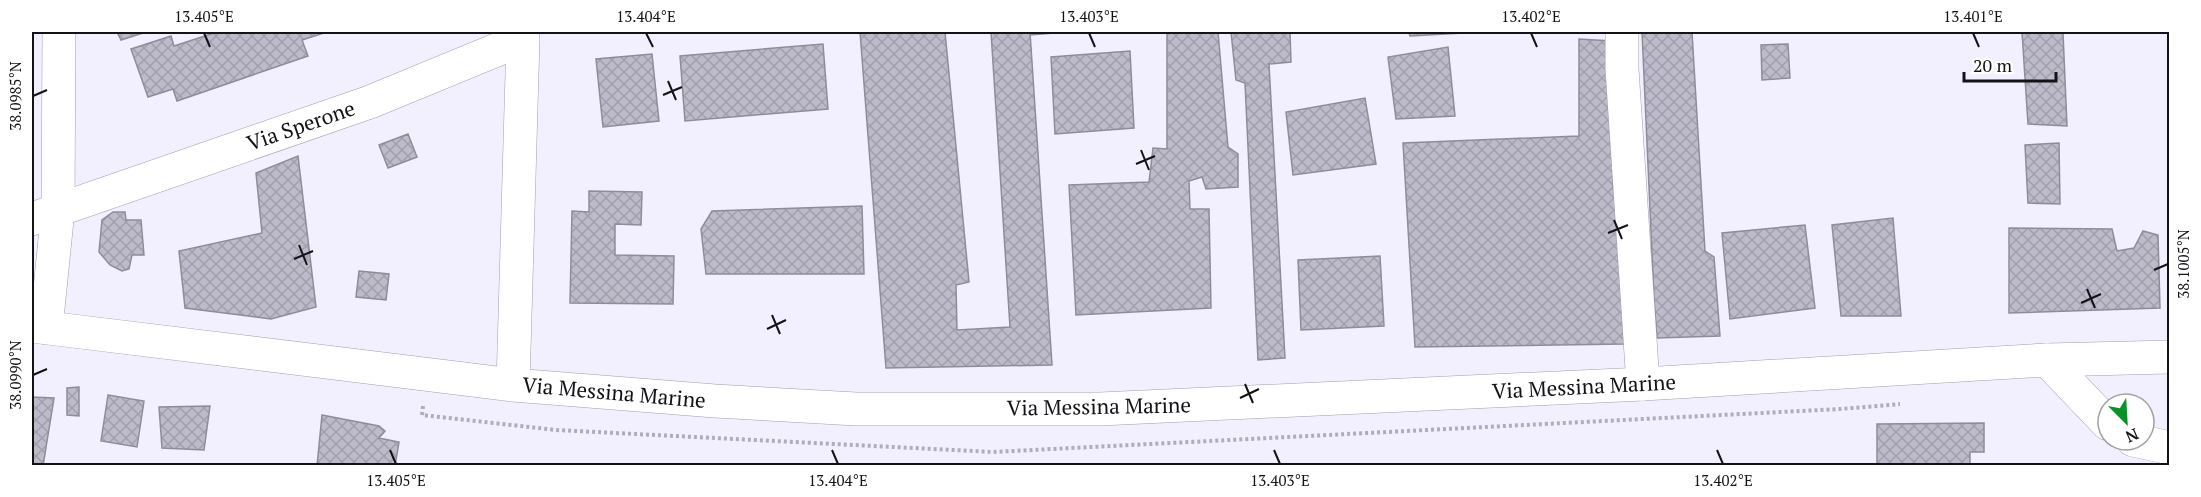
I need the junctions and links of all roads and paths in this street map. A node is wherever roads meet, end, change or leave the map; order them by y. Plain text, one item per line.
1 (59, 32) edge
2 (1623, 32) edge
3 (531, 35) edge
4 (45, 215) edge
5 (39, 327) edge
6 (2169, 357) edge
7 (2047, 360) junction
8 (1643, 384) junction
9 (513, 385) junction
10 (2096, 411) edge

1 - 4 main road
2 - 8 main road
3 - 4 main road, Via Sperone
3 - 9 main road
4 - 5 main road
5 - 9 main road, Via Messina Marine
6 - 7 main road, Via Messina Marine
7 - 8 main road, Via Messina Marine
7 - 10 main road
8 - 9 main road, Via Messina Marine

